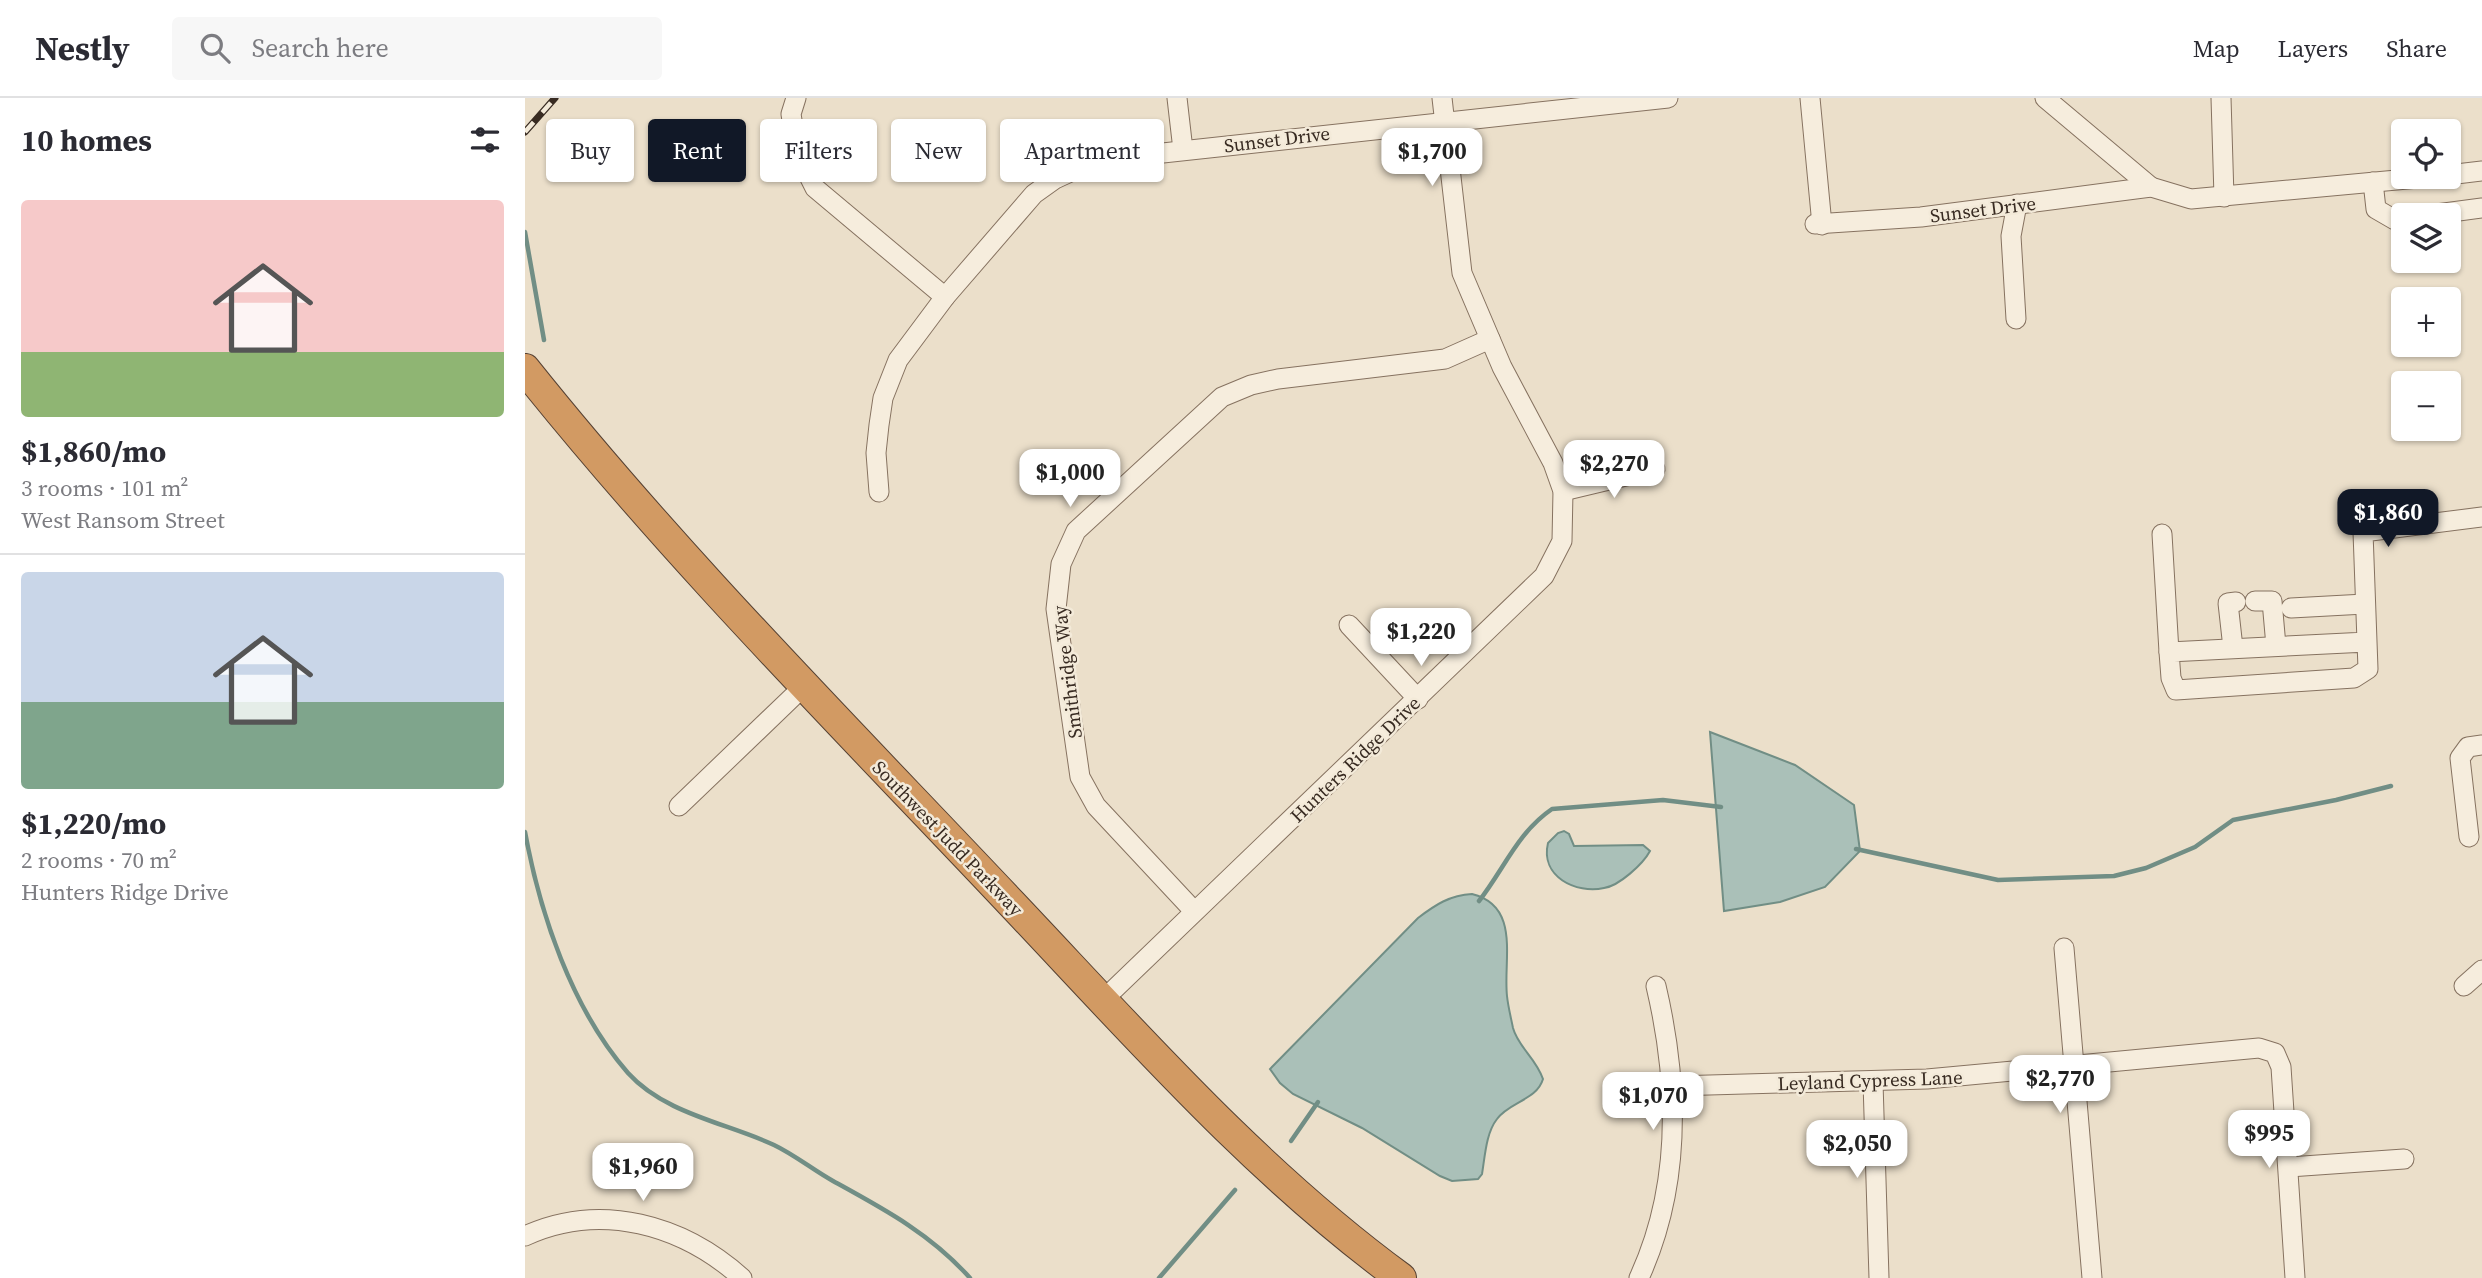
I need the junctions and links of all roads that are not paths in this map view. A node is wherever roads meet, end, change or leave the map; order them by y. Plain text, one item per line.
1 (796, 98) edge
2 (1177, 98) edge
3 (1443, 98) edge
4 (1668, 98) edge
5 (1810, 98) edge
6 (2045, 98) edge
7 (2221, 98) edge
8 (1445, 120) junction
9 (1184, 150) junction
10 (2482, 171) edge
11 (2461, 173) edge
12 (2391, 180) edge
13 (2373, 182) junction
14 (2151, 187) junction
15 (2224, 197) junction
16 (2017, 204) junction
17 (2482, 208) edge
18 (2461, 211) edge
19 (2391, 217) edge
20 (945, 297) junction
21 (2015, 319) dead end
22 (1490, 339) junction
23 (525, 369) edge
24 (1655, 470) dead end
25 (1563, 491) junction
26 (879, 492) dead end
27 (2482, 517) edge
28 (2162, 534) dead end
29 (2365, 604) junction
30 (2291, 608) dead end
31 (1349, 625) dead end
32 (2367, 642) junction
33 (2276, 646) junction
34 (2233, 648) junction
35 (2169, 652) junction
36 (804, 686) junction
37 (1418, 699) junction
38 (2482, 745) edge
39 (679, 806) dead end
40 (2469, 837) dead end
41 (1194, 911) junction
42 (2064, 948) dead end
43 (2482, 970) edge
44 (1656, 986) dead end
45 (2464, 986) dead end
46 (1103, 1000) junction
47 (2076, 1065) junction
48 (1873, 1082) junction
49 (1674, 1086) junction
50 (2404, 1159) dead end
51 (2289, 1167) junction
52 (525, 1236) edge
53 (742, 1278) edge
54 (1401, 1278) edge
55 (1639, 1278) edge
56 (1879, 1278) edge
57 (2092, 1278) edge
58 (2295, 1278) edge

1 - 20 street
2 - 9 street
3 - 8 street, Hunters Ridge Drive
4 - 8 street, Sunset Drive
5 - 16 street, Sunset Drive
6 - 14 street, Sunset Drive
7 - 15 street
8 - 9 street, Sunset Drive
8 - 22 street, Hunters Ridge Drive
9 - 20 street, Sunset Drive
10 - 11 street
12 - 13 street, Sunset Drive
13 - 15 street, Sunset Drive
13 - 19 street
14 - 15 street, Sunset Drive
14 - 16 street, Sunset Drive
16 - 21 street
17 - 18 street
20 - 26 street, Sunset Drive
22 - 25 street, Hunters Ridge Drive
22 - 41 street, Smithridge Way
23 - 36 highway, Southwest Judd Parkway
24 - 25 street
25 - 37 street, Hunters Ridge Drive
27 - 29 street
28 - 35 street
29 - 30 street
29 - 32 street
31 - 37 street
32 - 33 street
32 - 35 street
33 - 34 street
33 - 34 street
34 - 35 street
36 - 39 street
36 - 46 highway, Southwest Judd Parkway
37 - 41 street, Hunters Ridge Drive
38 - 40 street
41 - 46 street, Hunters Ridge Drive
42 - 47 street
43 - 45 street
44 - 49 street
46 - 54 highway, Southwest Judd Parkway
47 - 48 street, Leyland Cypress Lane
47 - 51 street, Leyland Cypress Lane
47 - 57 street
48 - 49 street, Leyland Cypress Lane
48 - 56 street
49 - 55 street
50 - 51 street
51 - 58 street
52 - 53 street

